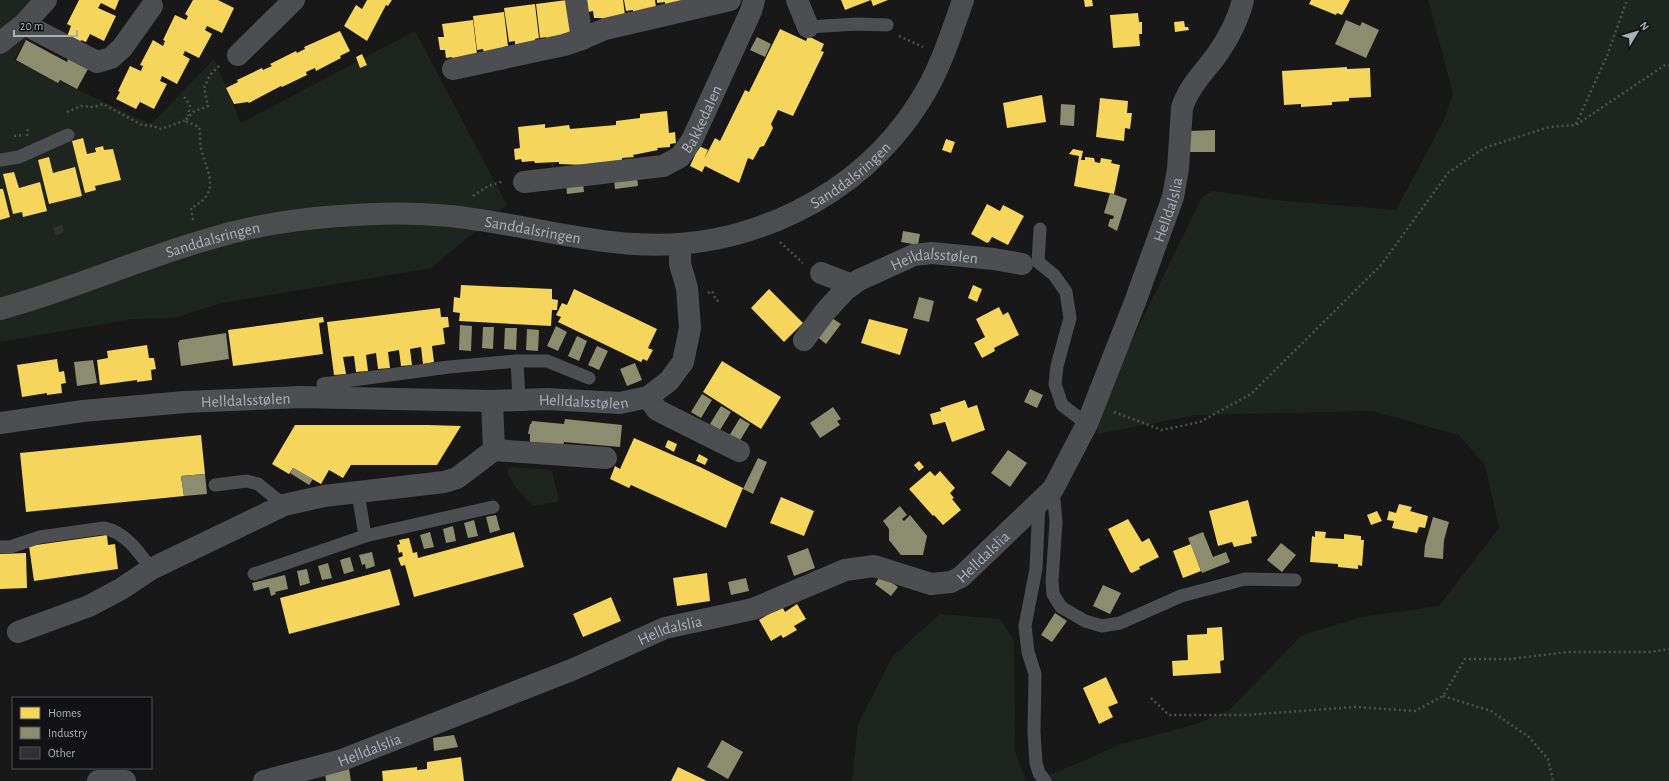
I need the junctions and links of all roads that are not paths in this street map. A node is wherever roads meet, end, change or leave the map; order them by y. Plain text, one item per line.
1 (46, 0) edge
2 (294, 0) edge
3 (576, 0) edge
4 (730, 0) edge
5 (754, 0) edge
6 (797, 0) edge
7 (963, 0) edge
8 (1243, 0) edge
9 (152, 6) dead end
10 (24, 24) junction
11 (885, 25) road end
12 (808, 27) joint
13 (582, 39) junction
14 (0, 43) edge
15 (238, 55) road end
16 (453, 69) dead end
17 (68, 135) dead end
18 (0, 160) edge
19 (524, 182) road end
20 (1040, 229) dead end
21 (680, 245) junction
22 (1022, 264) dead end
23 (821, 273) road end
24 (852, 285) junction
25 (0, 309) edge
26 (804, 340) dead end
27 (517, 361) junction
28 (589, 378) dead end
29 (323, 384) dead end
30 (648, 396) junction
31 (519, 400) junction
32 (492, 401) junction
33 (1091, 415) junction
34 (0, 423) edge
35 (494, 450) junction
36 (739, 451) dead end
37 (606, 458) dead end
38 (215, 485) dead end
39 (358, 494) junction
40 (1046, 496) junction
41 (284, 504) junction
42 (493, 507) dead end
43 (366, 536) junction
44 (0, 547) edge
45 (151, 568) junction
46 (254, 574) dead end
47 (1295, 580) dead end
48 (18, 632) dead end
49 (98, 781) edge
50 (125, 781) edge
51 (264, 781) edge
52 (1045, 781) edge

1 - 10 street
2 - 15 street
3 - 13 street
4 - 13 street
5 - 19 street, Bakkedalen
6 - 12 street
7 - 21 main road, Sanddalsringen
8 - 33 street, Helldalslia
9 - 10 street
10 - 14 street
11 - 12 lane
13 - 16 street
17 - 18 lane
20 - 33 lane
21 - 25 main road, Sanddalsringen
21 - 30 street, Helldalsstølen
22 - 24 street, Heildalsstølen
23 - 24 street
24 - 26 street, Heildalsstølen
27 - 28 lane, Helldalsstølen
27 - 29 lane, Helldalsstølen
27 - 31 lane, Helldalsstølen
30 - 31 street, Helldalsstølen
30 - 36 street, Helldalsstølen
31 - 32 street, Helldalsstølen
32 - 34 street, Helldalsstølen
32 - 35 street
33 - 40 street, Helldalslia
35 - 37 street
35 - 39 street
38 - 41 lane
39 - 41 street
39 - 43 lane
40 - 47 lane
40 - 51 street, Helldalslia
40 - 52 lane
41 - 45 street
42 - 43 lane
43 - 46 lane
44 - 45 lane
45 - 48 street
49 - 50 street

